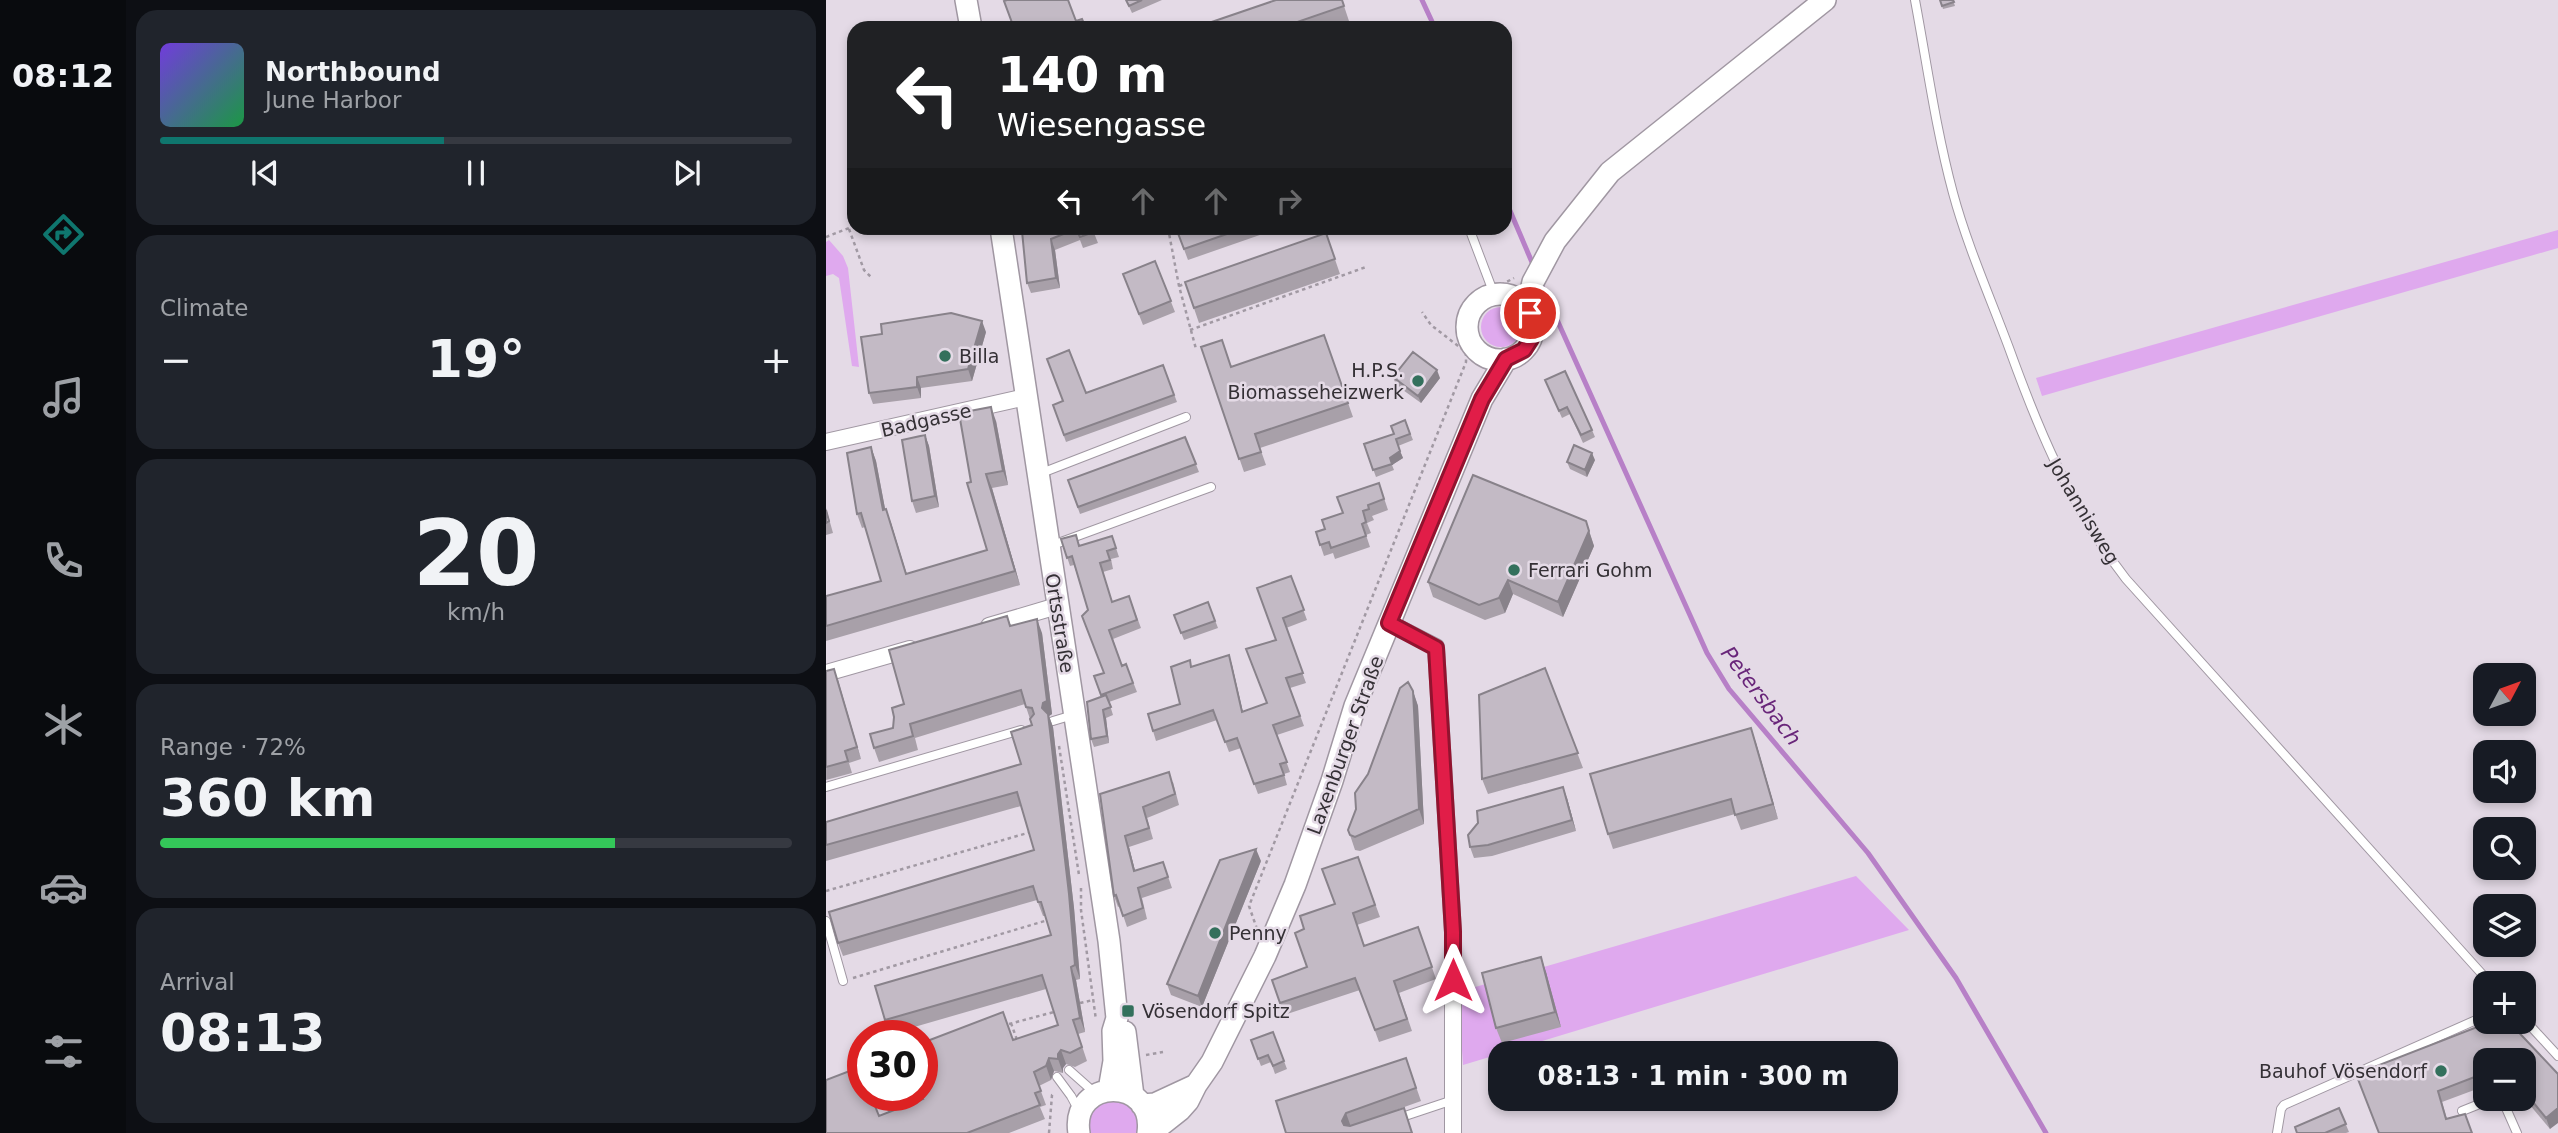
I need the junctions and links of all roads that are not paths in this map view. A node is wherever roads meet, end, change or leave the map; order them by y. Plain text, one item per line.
1 (967, 0) edge
2 (1825, 0) edge
3 (1915, 0) edge
4 (970, 21) edge
5 (1002, 235) edge
6 (1473, 235) edge
7 (1506, 296) junction
8 (1484, 355) junction
9 (1506, 359) junction
10 (1027, 397) junction
11 (1482, 399) junction
12 (1186, 417) dead end
13 (826, 442) edge
14 (1038, 475) junction
15 (1211, 487) dead end
16 (1048, 546) junction
17 (1057, 606) junction
18 (1389, 623) junction
19 (967, 632) edge
20 (929, 643) edge
21 (826, 673) edge
22 (1033, 727) edge
23 (826, 787) edge
24 (826, 921) edge
25 (2479, 971) edge
26 (843, 981) road end
27 (1117, 1018) junction
28 (2473, 1021) edge
29 (2536, 1032) edge
30 (2558, 1056) edge
31 (1069, 1070) edge
32 (1057, 1077) dead end
33 (1196, 1085) junction
34 (1102, 1092) junction
35 (1138, 1100) junction
36 (1453, 1100) junction
37 (2473, 1107) edge
38 (2462, 1111) dead end
39 (2507, 1111) edge
40 (1390, 1121) edge
41 (1079, 1128) edge
42 (1149, 1133) edge
43 (1453, 1133) edge
44 (2277, 1133) edge
45 (2517, 1133) edge

1 - 4 main road
2 - 7 main road, Laxenburger Straße
3 - 25 lane, Johannisweg
5 - 10 main road, Ortsstraße
6 - 7 lane
7 - 8 main road
7 - 9 main road, Laxenburger Straße
8 - 9 main road
8 - 11 main road, Laxenburger Straße
9 - 11 main road, Laxenburger Straße
10 - 13 street, Badgasse
10 - 14 main road, Ortsstraße
11 - 18 main road, Laxenburger Straße
12 - 14 lane
14 - 16 main road, Ortsstraße
15 - 16 lane
16 - 17 main road, Ortsstraße
17 - 19 street
17 - 27 main road, Ortsstraße
18 - 33 main road, Laxenburger Straße
18 - 36 street
20 - 21 street
22 - 23 lane
24 - 26 lane
27 - 34 main road, Ortsstraße
27 - 35 main road, Ortsstraße
28 - 44 lane
29 - 30 lane
31 - 34 lane
32 - 41 lane
33 - 35 main road
33 - 42 main road, Laxenburger Straße
34 - 35 main road
34 - 41 main road
35 - 42 main road, Ortsstraße
36 - 40 lane
36 - 43 street
37 - 38 lane
39 - 45 lane

